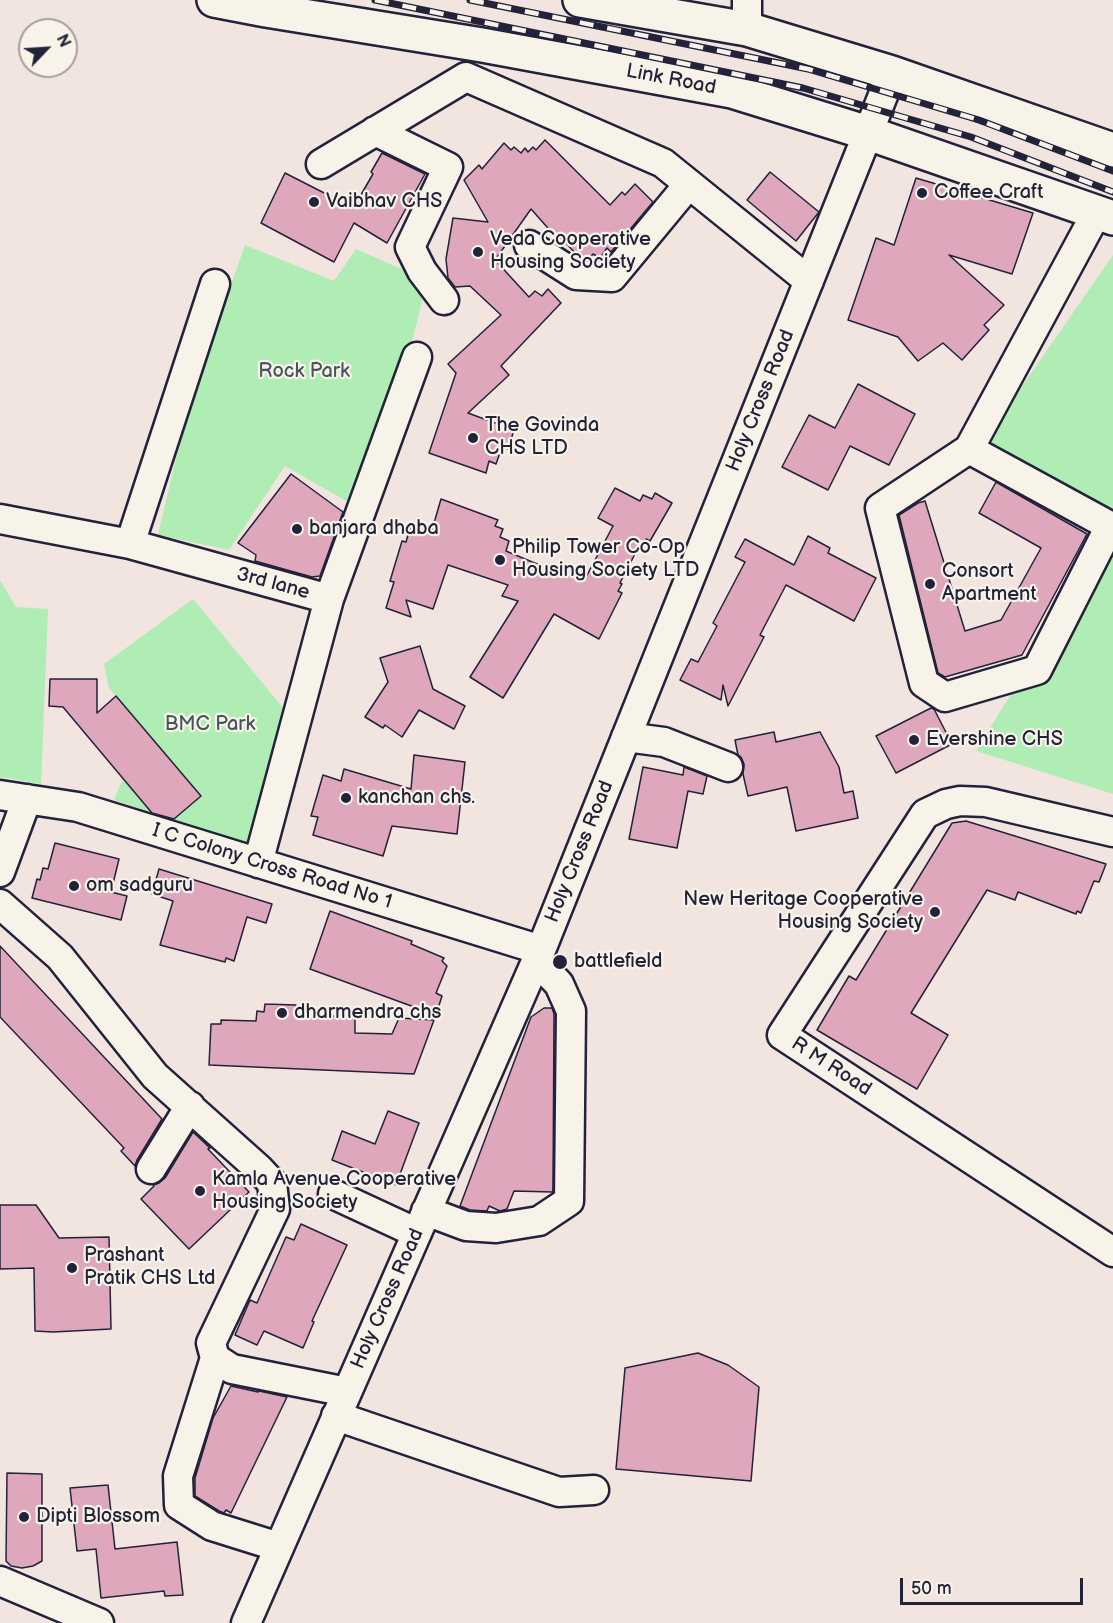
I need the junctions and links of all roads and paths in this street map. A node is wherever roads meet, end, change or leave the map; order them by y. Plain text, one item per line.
1 (214, 0) edge
2 (580, 0) edge
3 (747, 14) edge
4 (892, 73) junction
5 (375, 131) junction
6 (868, 133) junction
7 (1113, 150) edge
8 (321, 164) dead end
9 (689, 184) junction
10 (1105, 215) edge
11 (529, 245) dead end
12 (809, 281) junction
13 (214, 284) dead end
14 (444, 300) dead end
15 (417, 357) dead end
16 (969, 449) junction
17 (0, 519) edge
18 (130, 544) junction
19 (329, 599) junction
20 (626, 737) junction
21 (728, 767) dead end
22 (13, 797) edge
23 (1113, 832) edge
24 (258, 863) junction
25 (0, 872) edge
26 (0, 904) edge
27 (538, 955) junction
28 (190, 1106) junction
29 (151, 1169) dead end
30 (333, 1194) dead end
31 (422, 1222) junction
32 (1113, 1252) edge
33 (215, 1358) junction
34 (342, 1404) junction
35 (594, 1490) dead end
36 (279, 1547) junction
37 (0, 1581) edge
38 (99, 1623) edge
39 (246, 1623) edge

1 - 6 main road, Link Road
2 - 3 main road
3 - 4 main road
4 - 6 street, Holy Cross Road
4 - 7 main road
5 - 8 street
5 - 9 street
5 - 14 street
6 - 10 main road, Link Road
6 - 12 street, Holy Cross Road
9 - 11 street
9 - 12 street
10 - 16 street
12 - 20 street, Holy Cross Road
13 - 18 street
15 - 19 street, 3rd lane
16 - 16 street
17 - 18 street, 3rd lane
18 - 19 street, 3rd lane
19 - 24 street
20 - 21 street
20 - 27 street, Holy Cross Road
22 - 24 street, I C Colony Cross Road No 1
22 - 25 street
23 - 32 street, R M Road
24 - 27 street, I C Colony Cross Road No 1
26 - 28 street
27 - 31 street, Holy Cross Road
27 - 31 street
28 - 29 street
28 - 33 street
30 - 31 street
31 - 34 street, Holy Cross Road
33 - 34 street
33 - 36 street
34 - 35 street
34 - 36 street, Holy Cross Road
36 - 39 street, Holy Cross Road
37 - 38 street

